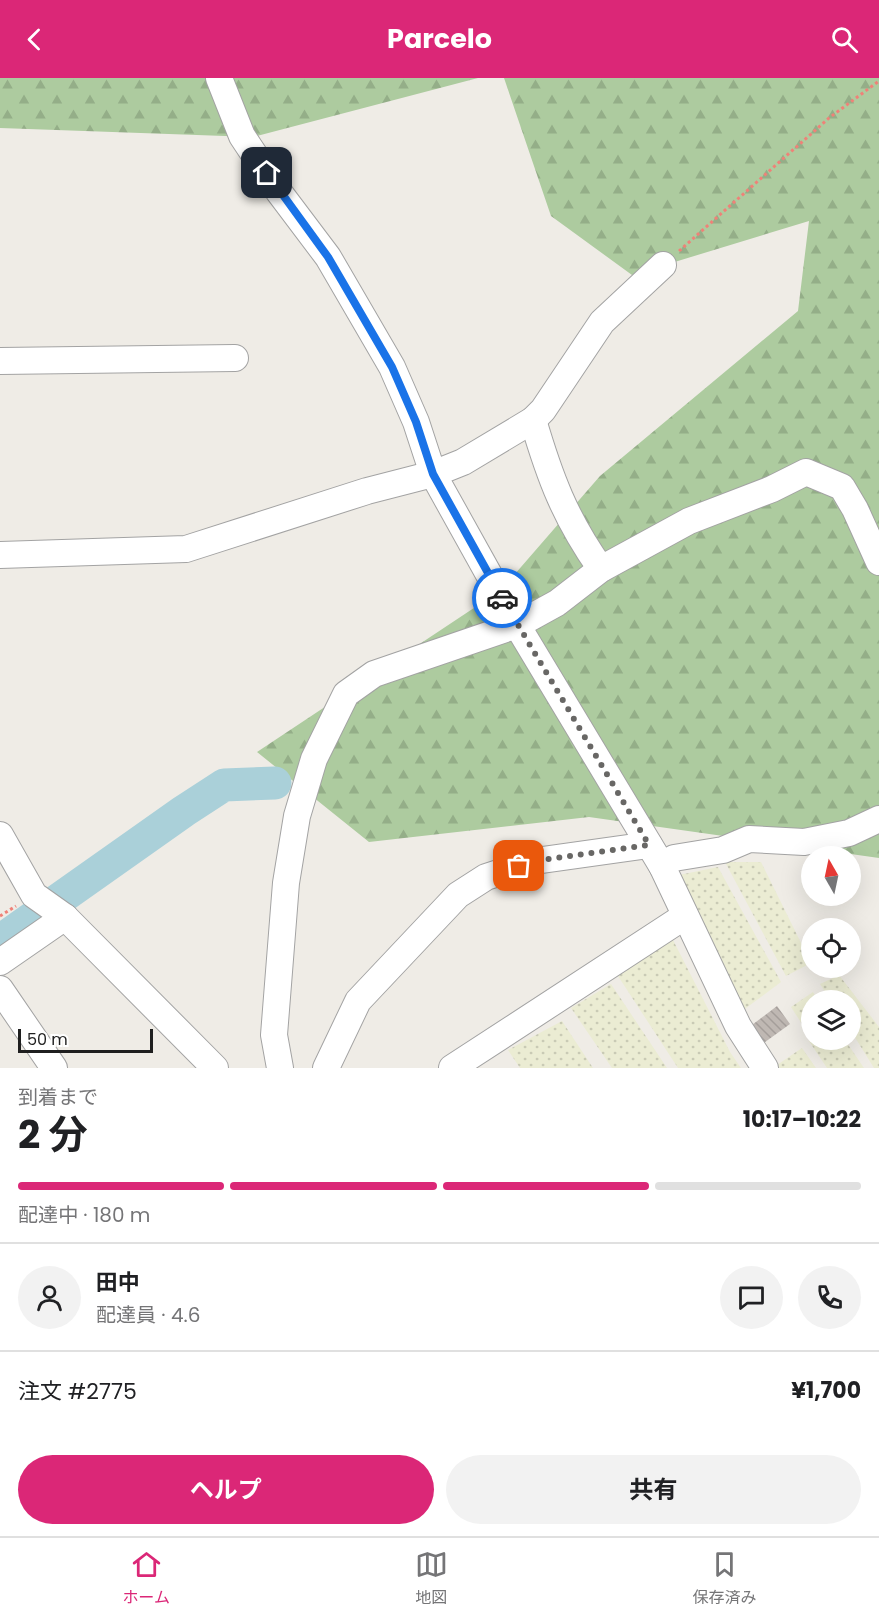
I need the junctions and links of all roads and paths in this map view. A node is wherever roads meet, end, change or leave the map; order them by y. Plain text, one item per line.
1 (219, 78) edge
2 (879, 81) edge
3 (663, 265) joint
4 (235, 358) dead end
5 (0, 361) edge
6 (532, 420) junction
7 (433, 474) junction
8 (0, 555) edge
9 (879, 562) edge
10 (601, 568) junction
11 (517, 625) junction
12 (879, 819) edge
13 (0, 835) edge
14 (655, 856) junction
15 (686, 916) junction
16 (64, 917) junction
17 (0, 962) edge
18 (0, 989) edge
19 (330, 1066) edge
20 (54, 1068) edge
21 (215, 1068) edge
22 (280, 1068) edge
23 (452, 1068) edge
24 (765, 1068) edge

1 - 7 street
2 - 3 path
3 - 6 street
4 - 5 street
6 - 7 street
6 - 10 street
7 - 8 street
7 - 11 street
9 - 10 street
10 - 11 street
11 - 14 street
11 - 22 street
12 - 14 street
13 - 16 street
14 - 15 street
14 - 19 street
15 - 23 street
15 - 24 street
16 - 17 street
16 - 21 street
18 - 20 street

